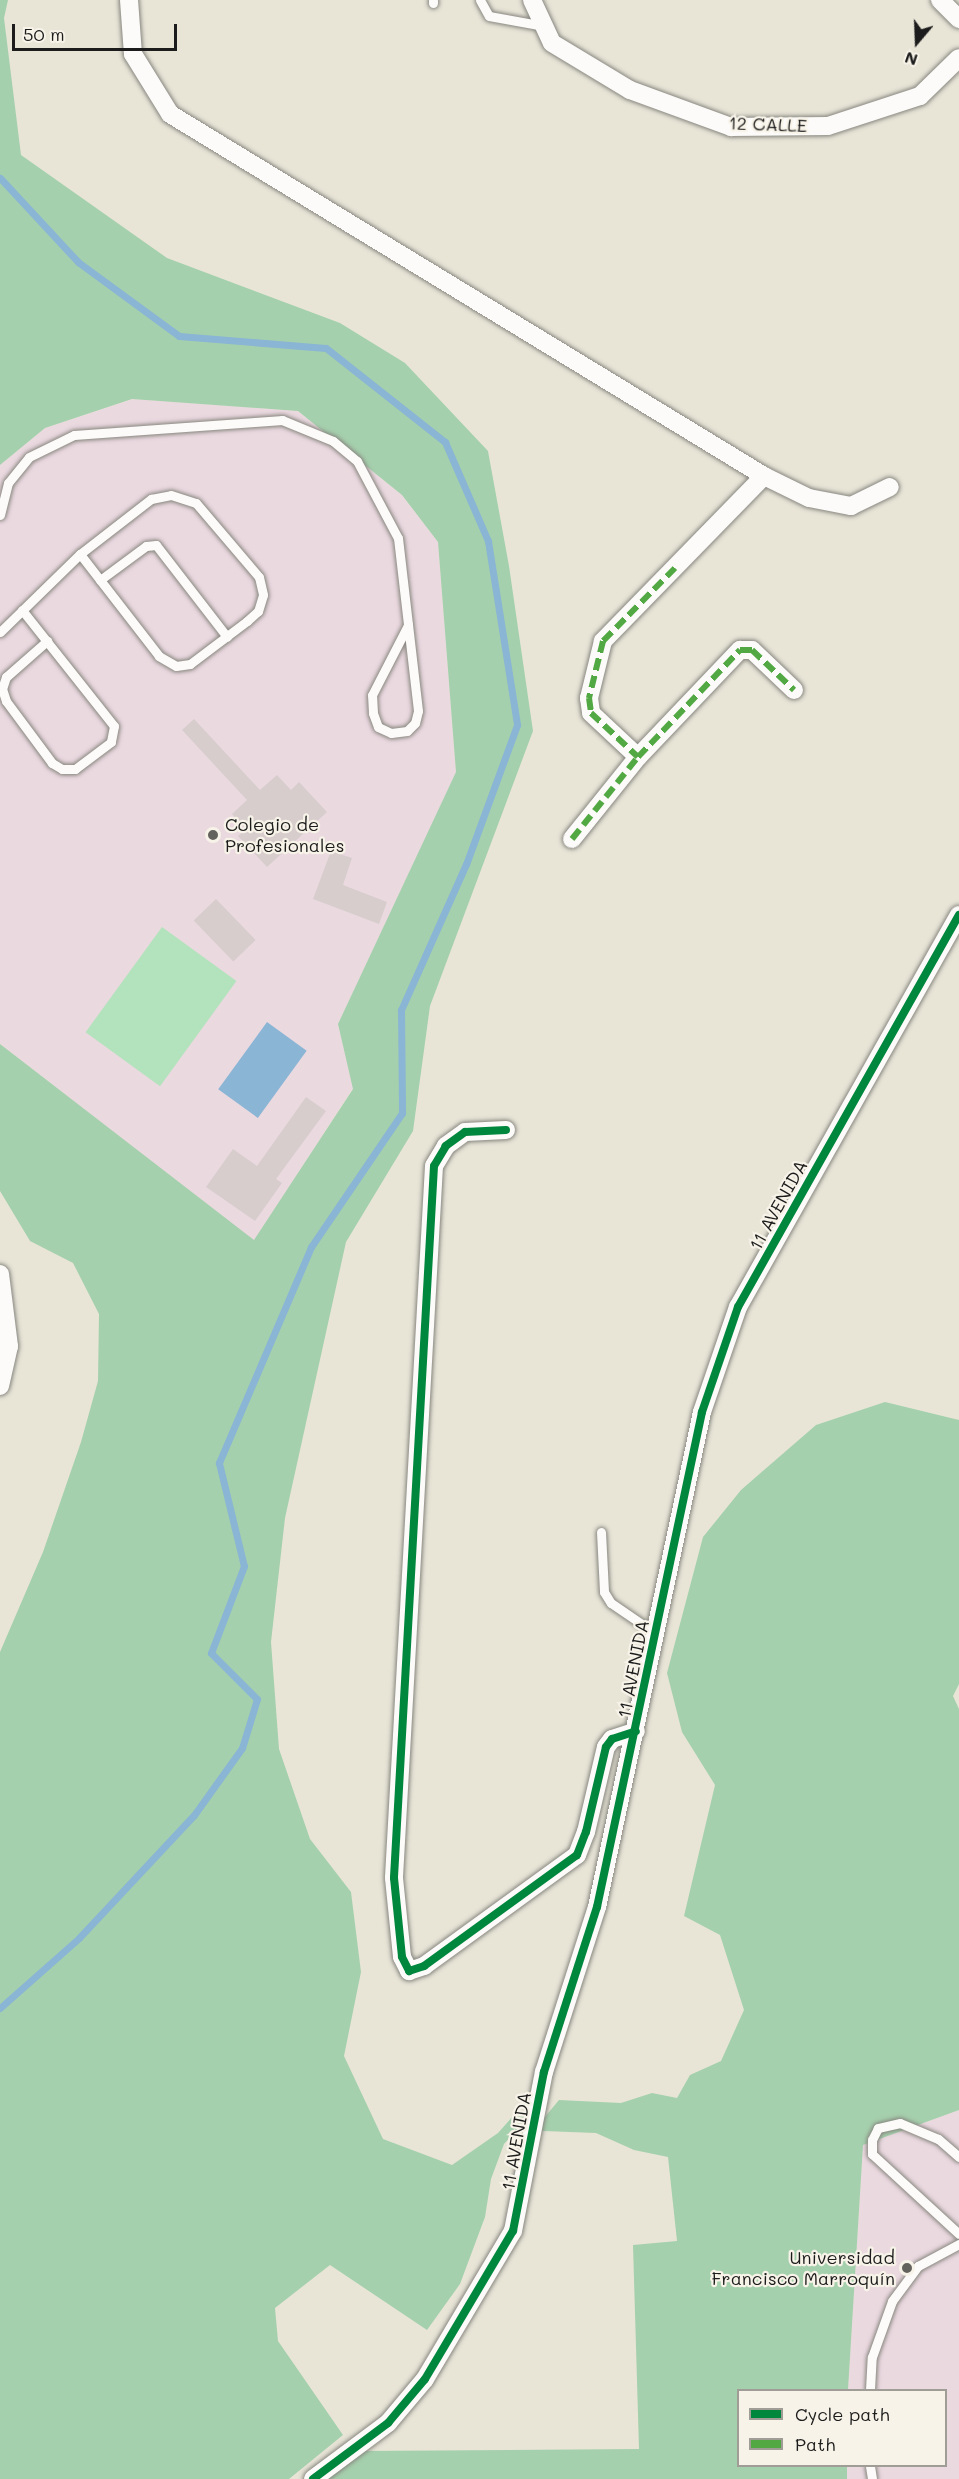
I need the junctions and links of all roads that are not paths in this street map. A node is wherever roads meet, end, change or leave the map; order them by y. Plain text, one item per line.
1 (129, 0) edge
2 (480, 0) edge
3 (532, 0) edge
4 (940, 0) edge
5 (959, 19) edge
6 (544, 26) junction
7 (959, 58) edge
8 (764, 476) junction
9 (890, 487) dead end
10 (0, 515) edge
11 (80, 554) junction
12 (100, 580) junction
13 (22, 610) junction
14 (408, 625) junction
15 (0, 632) edge
16 (227, 636) junction
17 (47, 641) junction
18 (794, 690) dead end
19 (638, 757) junction
20 (572, 838) dead end
21 (959, 915) edge
22 (506, 1130) dead end
23 (0, 1274) edge
24 (0, 1386) edge
25 (601, 1532) dead end
26 (655, 1633) junction
27 (636, 1731) junction
28 (959, 2157) edge
29 (959, 2234) edge
30 (959, 2244) edge
31 (870, 2389) edge
32 (313, 2479) edge

1 - 8 street
2 - 6 lane
3 - 6 street, 12 CALLE
4 - 5 street
6 - 7 street, 12 CALLE
8 - 9 street
8 - 19 street
10 - 14 lane
11 - 12 lane
11 - 13 lane
11 - 16 lane
12 - 16 lane
12 - 16 lane
13 - 15 lane
13 - 17 lane
14 - 14 lane
17 - 17 lane
18 - 19 street
19 - 20 street
21 - 26 street, 11 AVENIDA
22 - 27 street
23 - 24 street
25 - 26 lane
26 - 27 street, 11 AVENIDA
27 - 32 street, 11 AVENIDA
28 - 29 lane
30 - 31 lane

